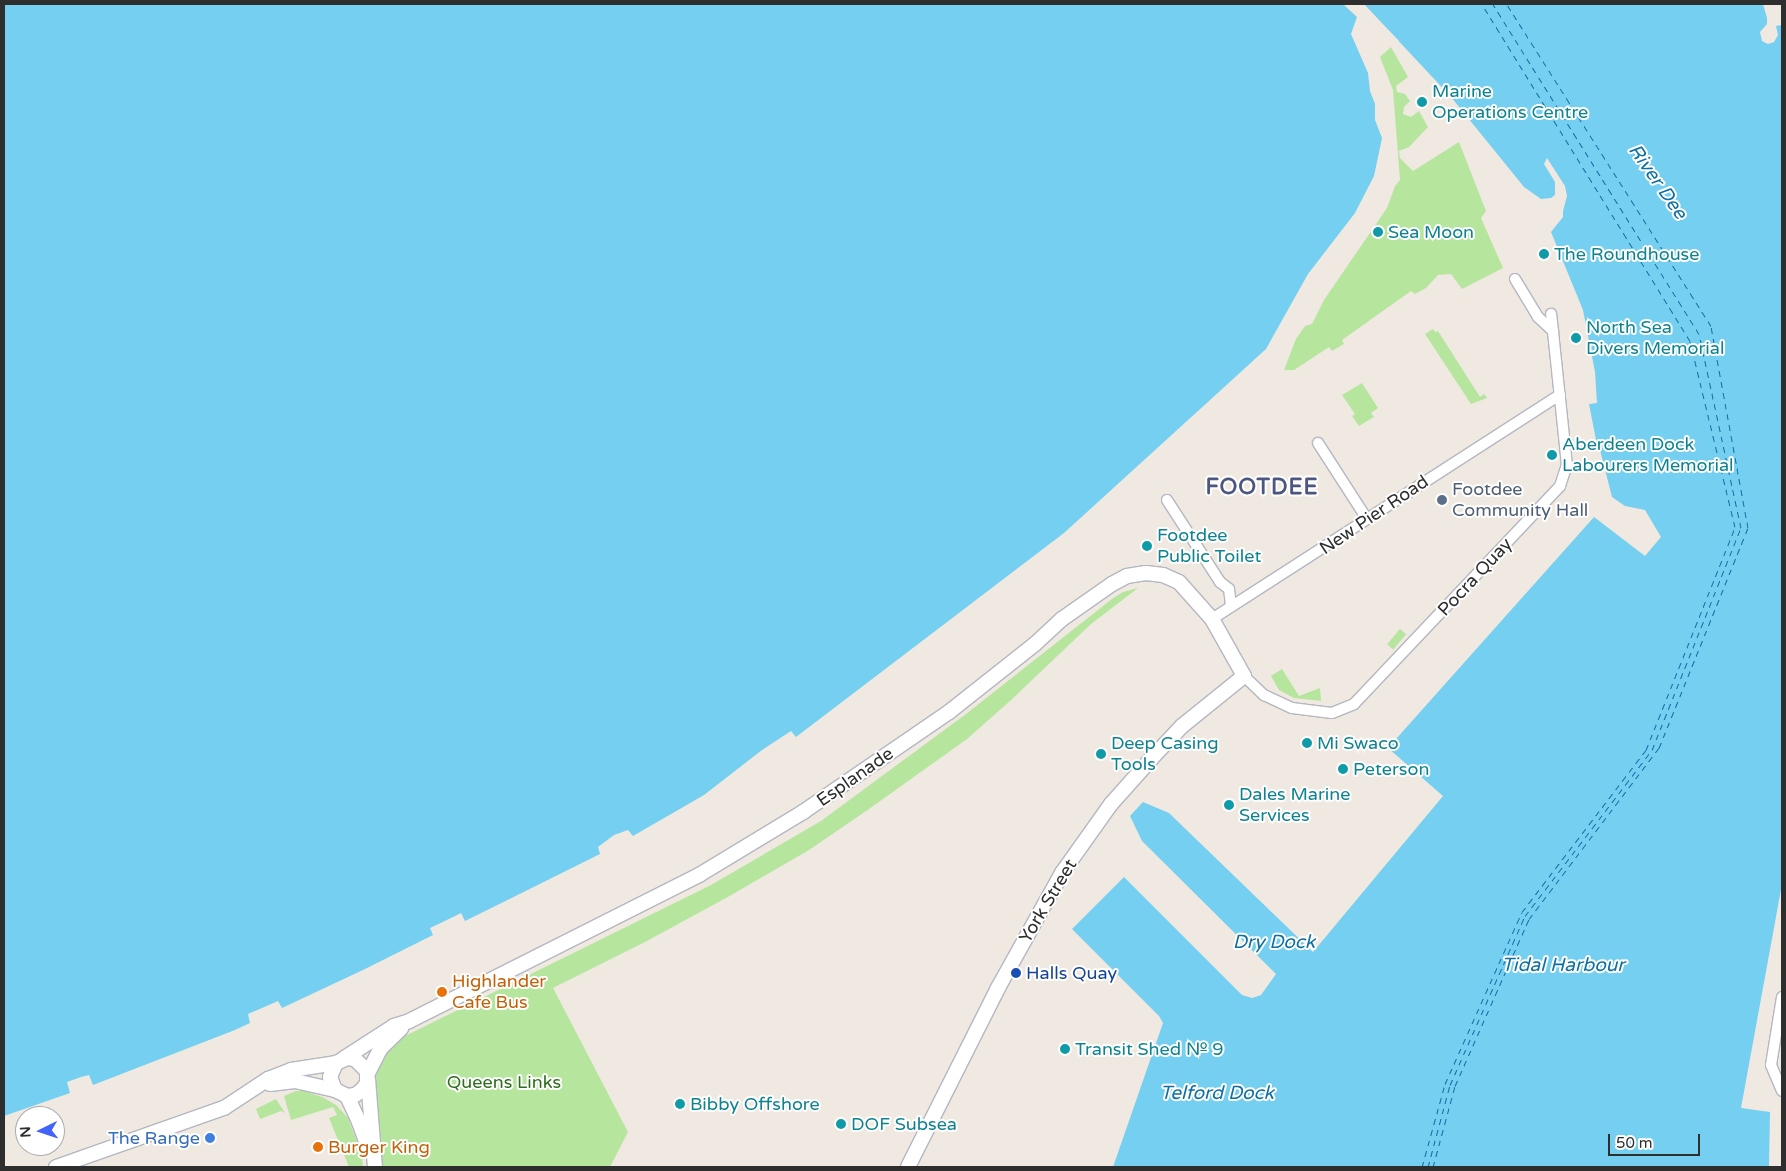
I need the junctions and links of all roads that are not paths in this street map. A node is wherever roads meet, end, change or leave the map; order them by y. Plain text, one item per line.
1 (1515, 279) dead end
2 (1551, 314) dead end
3 (1553, 331) junction
4 (1560, 395) junction
5 (1318, 443) dead end
6 (1167, 500) dead end
7 (1368, 519) junction
8 (1231, 606) junction
9 (1212, 619) junction
10 (1244, 676) junction
11 (1782, 997) edge
12 (409, 1021) junction
13 (340, 1061) junction
14 (367, 1077) junction
15 (257, 1087) junction
16 (1782, 1091) edge
17 (341, 1093) junction
18 (56, 1167) edge
19 (374, 1167) edge
20 (908, 1167) edge

1 - 3 street
2 - 3 street, Pocra Quay
3 - 4 street, Pocra Quay
4 - 7 street, New Pier Road
4 - 10 street, Pocra Quay
5 - 7 street
6 - 8 street
7 - 8 street, New Pier Road
8 - 9 street, New Pier Road
9 - 10 street, Esplanade
9 - 12 street, Esplanade
10 - 20 street, York Street
11 - 16 street
12 - 13 street, Esplanade
12 - 14 street, Esplanade
13 - 14 street
13 - 15 street, Esplanade
13 - 17 street
14 - 17 street
14 - 19 street
15 - 17 street, Esplanade
15 - 18 street, Esplanade
17 - 19 street

